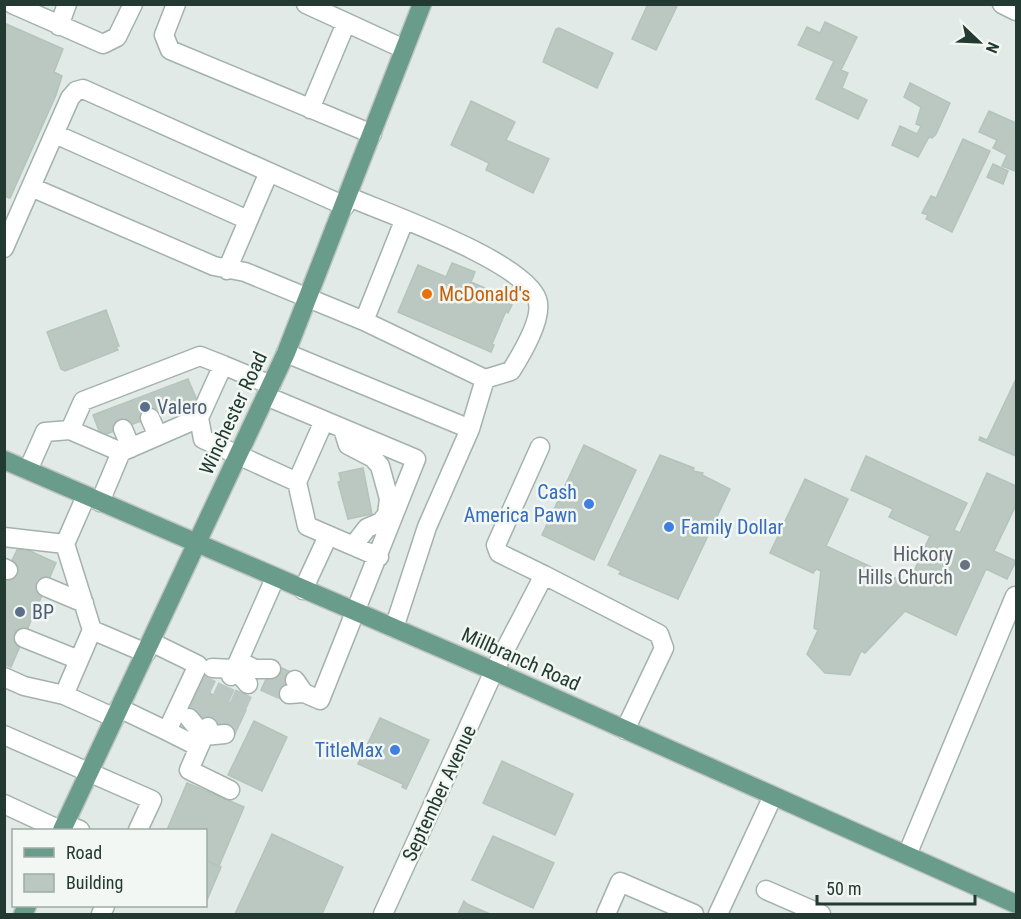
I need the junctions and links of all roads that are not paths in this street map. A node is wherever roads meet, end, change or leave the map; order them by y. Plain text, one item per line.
1 (12, 4) edge
2 (67, 4) edge
3 (133, 4) edge
4 (176, 4) edge
5 (306, 4) edge
6 (422, 4) edge
7 (1002, 4) edge
8 (1017, 11) edge
9 (346, 23) junction
10 (59, 26) junction
11 (405, 49) junction
12 (310, 109) junction
13 (55, 134) junction
14 (372, 134) junction
15 (269, 172) junction
16 (32, 188) junction
17 (347, 201) junction
18 (248, 220) junction
19 (404, 221) junction
20 (4, 248) edge
21 (227, 270) junction
22 (306, 299) junction
23 (364, 321) junction
24 (286, 353) junction
25 (223, 365) junction
26 (485, 379) junction
27 (268, 391) junction
28 (150, 417) tunnel mouth
29 (186, 417) junction
30 (324, 421) junction
31 (123, 429) tunnel mouth
32 (343, 429) junction
33 (470, 429) junction
34 (70, 430) junction
35 (158, 436) junction
36 (540, 447) dead end
37 (126, 450) junction
38 (239, 455) junction
39 (4, 460) edge
40 (28, 470) junction
41 (297, 482) junction
42 (93, 499) junction
43 (328, 536) junction
44 (4, 537) edge
45 (65, 544) junction
46 (197, 544) junction
47 (353, 546) junction
48 (379, 557) junction
49 (544, 575) junction
50 (275, 578) junction
51 (46, 587) tunnel mouth
52 (303, 590) junction
53 (1015, 596) dead end
54 (84, 603) junction
55 (357, 612) junction
56 (394, 628) junction
57 (92, 630) junction
58 (24, 638) tunnel mouth
59 (148, 647) junction
60 (79, 660) junction
61 (212, 668) dead end
62 (494, 671) junction
63 (4, 677) edge
64 (296, 689) tunnel mouth
65 (64, 695) junction
66 (117, 713) junction
67 (189, 718) dead end
68 (625, 730) junction
69 (168, 731) junction
70 (4, 735) edge
71 (225, 735) dead end
72 (204, 737) junction
73 (89, 773) junction
74 (230, 790) dead end
75 (773, 796) junction
76 (4, 804) edge
77 (67, 829) edge
78 (139, 829) edge
79 (907, 855) junction
80 (766, 890) dead end
81 (1017, 904) edge
82 (382, 915) edge
83 (606, 915) edge
84 (694, 915) edge
85 (718, 915) edge
86 (821, 915) edge

1 - 10 street
2 - 10 street
3 - 10 street
4 - 12 street
5 - 9 street
6 - 11 main road, Winchester Road
7 - 8 street
9 - 11 street
9 - 12 street
11 - 14 main road, Winchester Road
12 - 14 street
13 - 15 street
13 - 16 street
13 - 18 street
14 - 17 main road, Winchester Road
15 - 17 street
15 - 18 street
16 - 20 street
16 - 21 street
17 - 19 street
17 - 22 main road, Winchester Road
18 - 21 street
19 - 23 street
19 - 26 street
21 - 22 street
22 - 23 street
22 - 24 main road, Winchester Road
23 - 26 street
24 - 27 main road, Winchester Road
24 - 33 street
25 - 27 street
25 - 29 street
25 - 34 street
26 - 33 street
27 - 30 street
27 - 38 main road, Winchester Road
28 - 35 street
29 - 35 street
29 - 38 street
30 - 32 street
30 - 41 street
31 - 37 street
32 - 47 street
32 - 48 street
33 - 56 street
34 - 37 street
34 - 40 street
35 - 37 street
36 - 49 street
37 - 42 street
38 - 41 street
38 - 46 main road, Winchester Road
39 - 40 main road, Millbranch Road
40 - 42 main road, Millbranch Road
41 - 43 street
42 - 45 street
42 - 46 main road, Millbranch Road
43 - 47 street
43 - 52 street
44 - 45 street
45 - 54 street
46 - 50 main road, Millbranch Road
46 - 59 main road, Winchester Road
47 - 48 street
48 - 55 street
49 - 62 street, September Avenue
49 - 68 street
50 - 52 main road, Millbranch Road
50 - 61 street
51 - 54 street
52 - 55 main road, Millbranch Road
53 - 79 street
54 - 57 street
55 - 56 main road, Millbranch Road
55 - 64 street
56 - 62 main road, Millbranch Road
57 - 59 street
57 - 60 street
58 - 60 street
59 - 66 main road, Winchester Road
59 - 69 street
60 - 65 street
62 - 68 main road, Millbranch Road
62 - 82 street, September Avenue
63 - 65 street
65 - 66 street
66 - 69 street
66 - 73 main road, Winchester Road
67 - 72 street
68 - 75 main road, Millbranch Road
69 - 72 street
70 - 73 street
71 - 72 street
72 - 74 street
73 - 77 main road, Winchester Road
73 - 78 street
75 - 79 main road, Millbranch Road
75 - 85 street
76 - 77 street
79 - 81 main road, Millbranch Road
80 - 86 street
83 - 84 street

